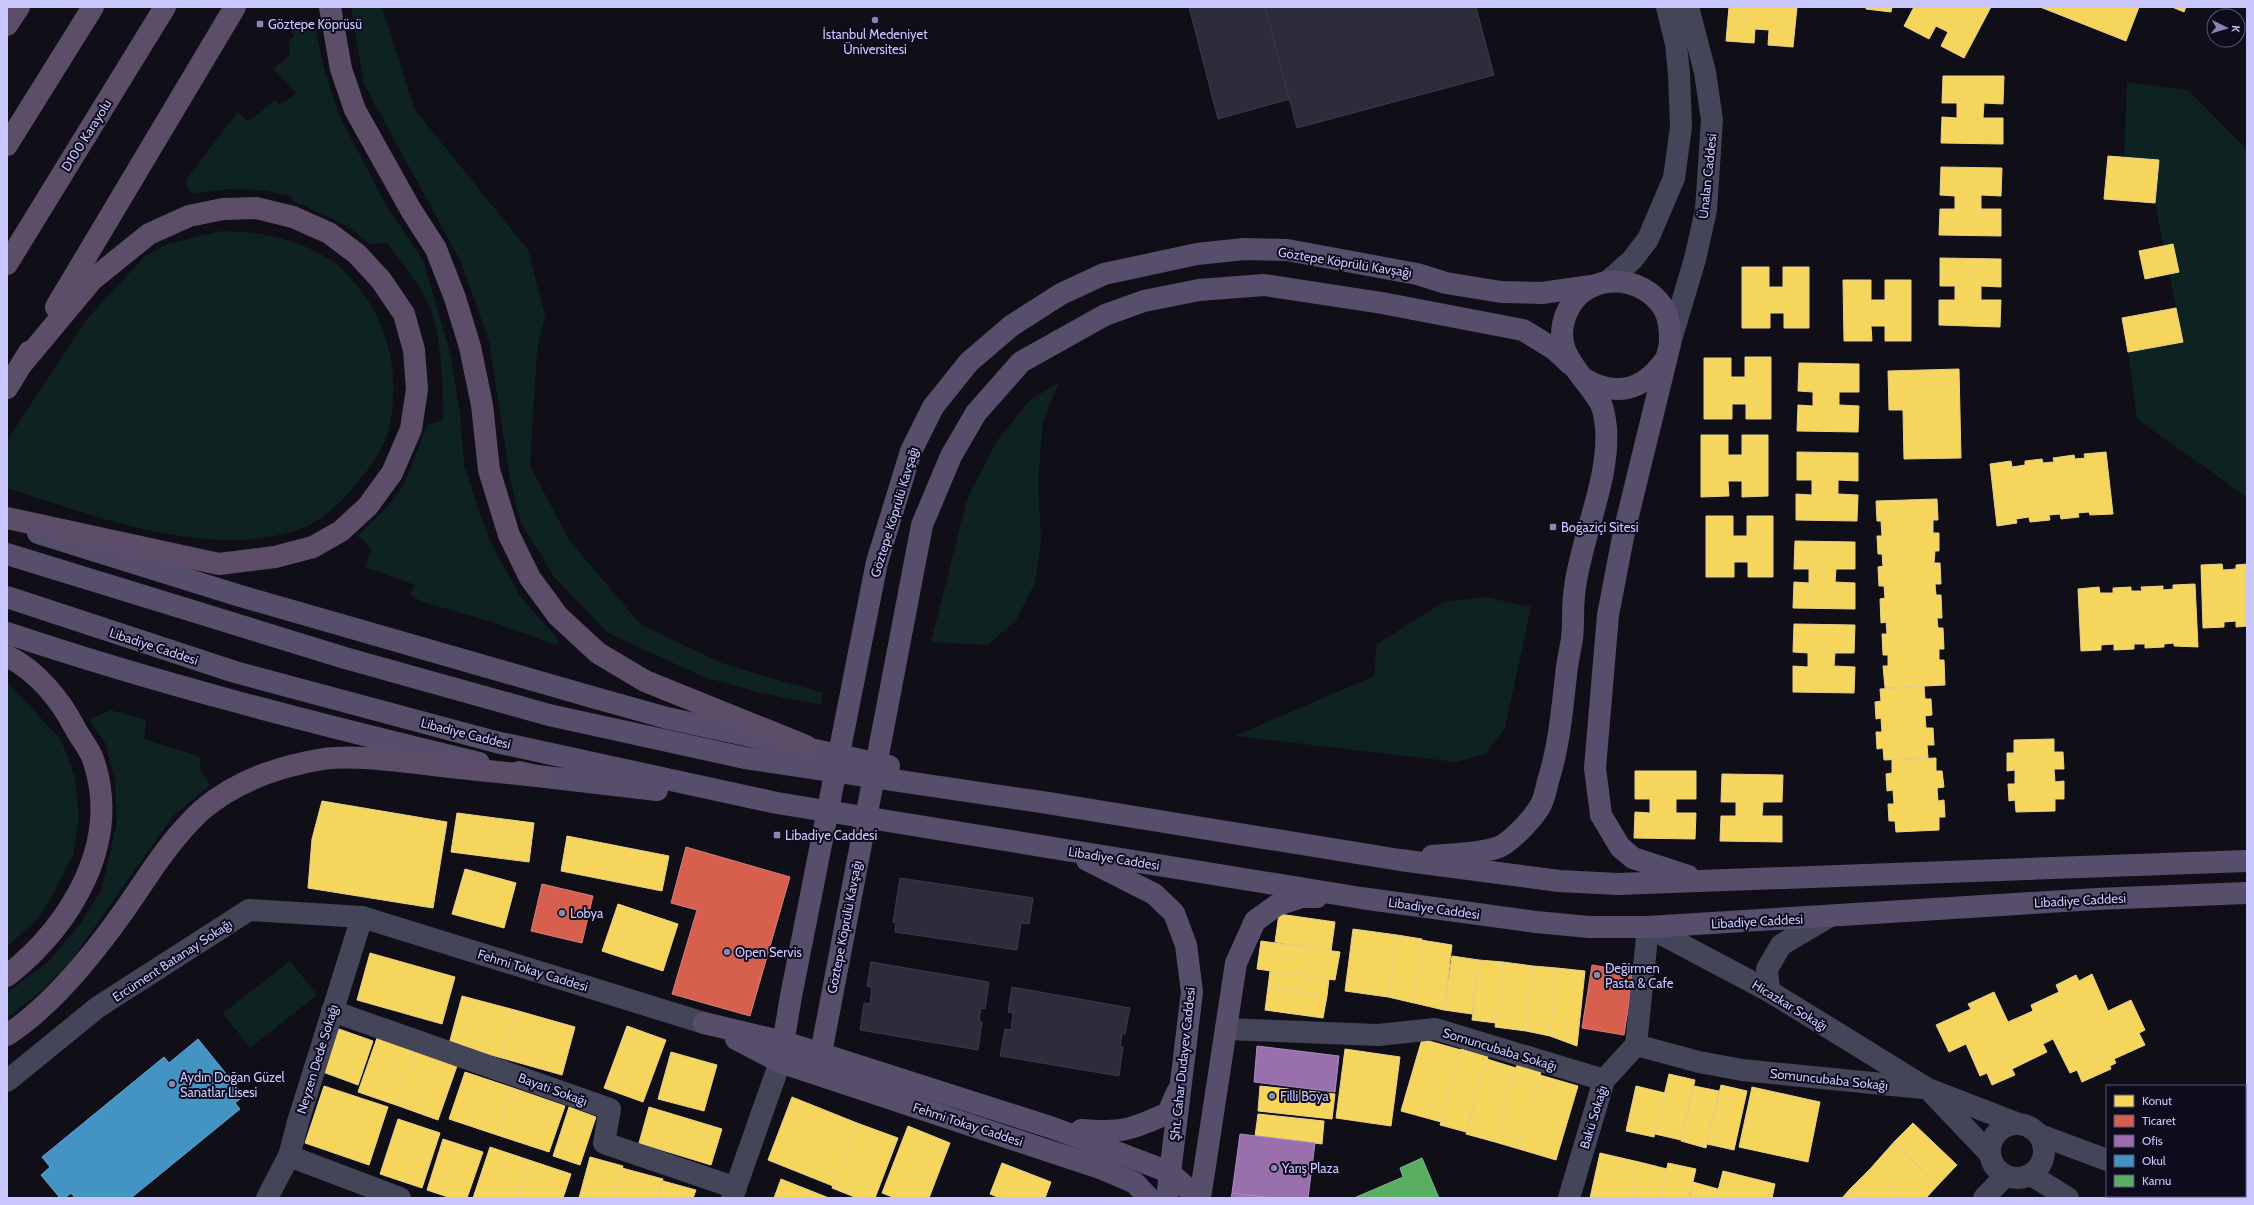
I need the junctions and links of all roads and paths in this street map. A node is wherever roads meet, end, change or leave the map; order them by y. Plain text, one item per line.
1 (19, 7) edge
2 (93, 7) edge
3 (165, 7) edge
4 (235, 7) edge
5 (330, 7) edge
6 (1667, 7) edge
7 (1688, 7) edge
8 (7, 25) edge
9 (7, 145) edge
10 (7, 264) edge
11 (1599, 284) junction
12 (1667, 352) junction
13 (22, 364) junction
14 (1576, 370) junction
15 (7, 388) edge
16 (7, 518) edge
17 (7, 523) edge
18 (7, 554) edge
19 (7, 598) edge
20 (7, 633) edge
21 (7, 656) edge
22 (806, 746) junction
23 (537, 776) junction
24 (778, 803) junction
25 (1048, 803) junction
26 (1068, 850) junction
27 (1400, 860) junction
28 (2247, 861) edge
29 (1700, 880) junction
30 (2247, 893) edge
31 (1360, 898) junction
32 (1830, 916) junction
33 (362, 917) junction
34 (1648, 927) junction
35 (7, 976) edge
36 (1769, 991) junction
37 (332, 1011) junction
38 (704, 1023) joint
39 (1226, 1029) junction
40 (7, 1035) edge
41 (1636, 1045) junction
42 (782, 1052) junction
43 (818, 1064) junction
44 (1182, 1080) junction
45 (1604, 1080) junction
46 (7, 1081) edge
47 (1928, 1089) junction
48 (2016, 1123) junction
49 (1053, 1128) junction
50 (2040, 1135) junction
51 (1990, 1154) junction
52 (289, 1156) junction
53 (2106, 1160) edge
54 (1169, 1172) junction
55 (2032, 1175) junction
56 (2005, 1176) junction
57 (734, 1193) edge
58 (267, 1198) edge
59 (400, 1198) edge
60 (1149, 1198) edge
61 (1166, 1198) edge
62 (1199, 1198) edge
63 (1569, 1198) edge
64 (1984, 1198) edge
65 (2068, 1198) edge

1 - 8 highway
2 - 9 highway
3 - 10 highway, D100 Karayolu
4 - 13 highway
5 - 22 highway
6 - 11 street
7 - 12 street, Ünalan Caddesi
11 - 12 main road
11 - 14 main road
11 - 42 main road, Göztepe Köprülü Kavşağı
12 - 14 main road
12 - 29 main road
13 - 15 highway
13 - 16 highway
14 - 27 main road
14 - 43 main road, Göztepe Köprülü Kavşağı
17 - 22 main road
18 - 25 main road
19 - 24 main road, Libadiye Caddesi
20 - 23 main road
21 - 35 highway
22 - 25 main road
23 - 24 main road
23 - 40 highway
24 - 26 main road, Libadiye Caddesi
25 - 27 main road
26 - 31 main road, Libadiye Caddesi
26 - 44 main road, Şht. Cahar Dudayev Caddesi
27 - 29 main road
28 - 29 main road
30 - 32 main road, Libadiye Caddesi
31 - 34 main road, Libadiye Caddesi
31 - 39 main road
32 - 34 main road, Libadiye Caddesi
32 - 36 street
33 - 37 street, Neyzen Dede Sokağı
33 - 38 street, Fehmi Tokay Caddesi
33 - 46 street, Ercüment Batanay Sokağı
34 - 36 street, Hicazkar Sokağı
34 - 41 street
36 - 47 street, Hicazkar Sokağı
37 - 52 street, Neyzen Dede Sokağı
37 - 57 street, Bayati Sokağı
38 - 42 main road, Fehmi Tokay Caddesi
39 - 45 street, Somuncubaba Sokağı
39 - 62 main road
41 - 45 street, Bakü Sokağı
41 - 47 street, Somuncubaba Sokağı
42 - 43 main road, Fehmi Tokay Caddesi
42 - 57 street
43 - 49 main road, Fehmi Tokay Caddesi
43 - 60 main road, Fehmi Tokay Caddesi
44 - 49 main road
44 - 54 main road, Şht. Cahar Dudayev Caddesi
45 - 63 street, Bakü Sokağı
47 - 48 street, Hicazkar Sokağı
47 - 51 street, Hicazkar Sokağı
48 - 50 street
48 - 51 street
49 - 54 main road
50 - 53 street
50 - 55 street
51 - 56 street
52 - 58 street, Neyzen Dede Sokağı
52 - 59 street
54 - 61 main road, Şht. Cahar Dudayev Caddesi
54 - 62 main road
55 - 56 street
55 - 65 street
56 - 64 street

